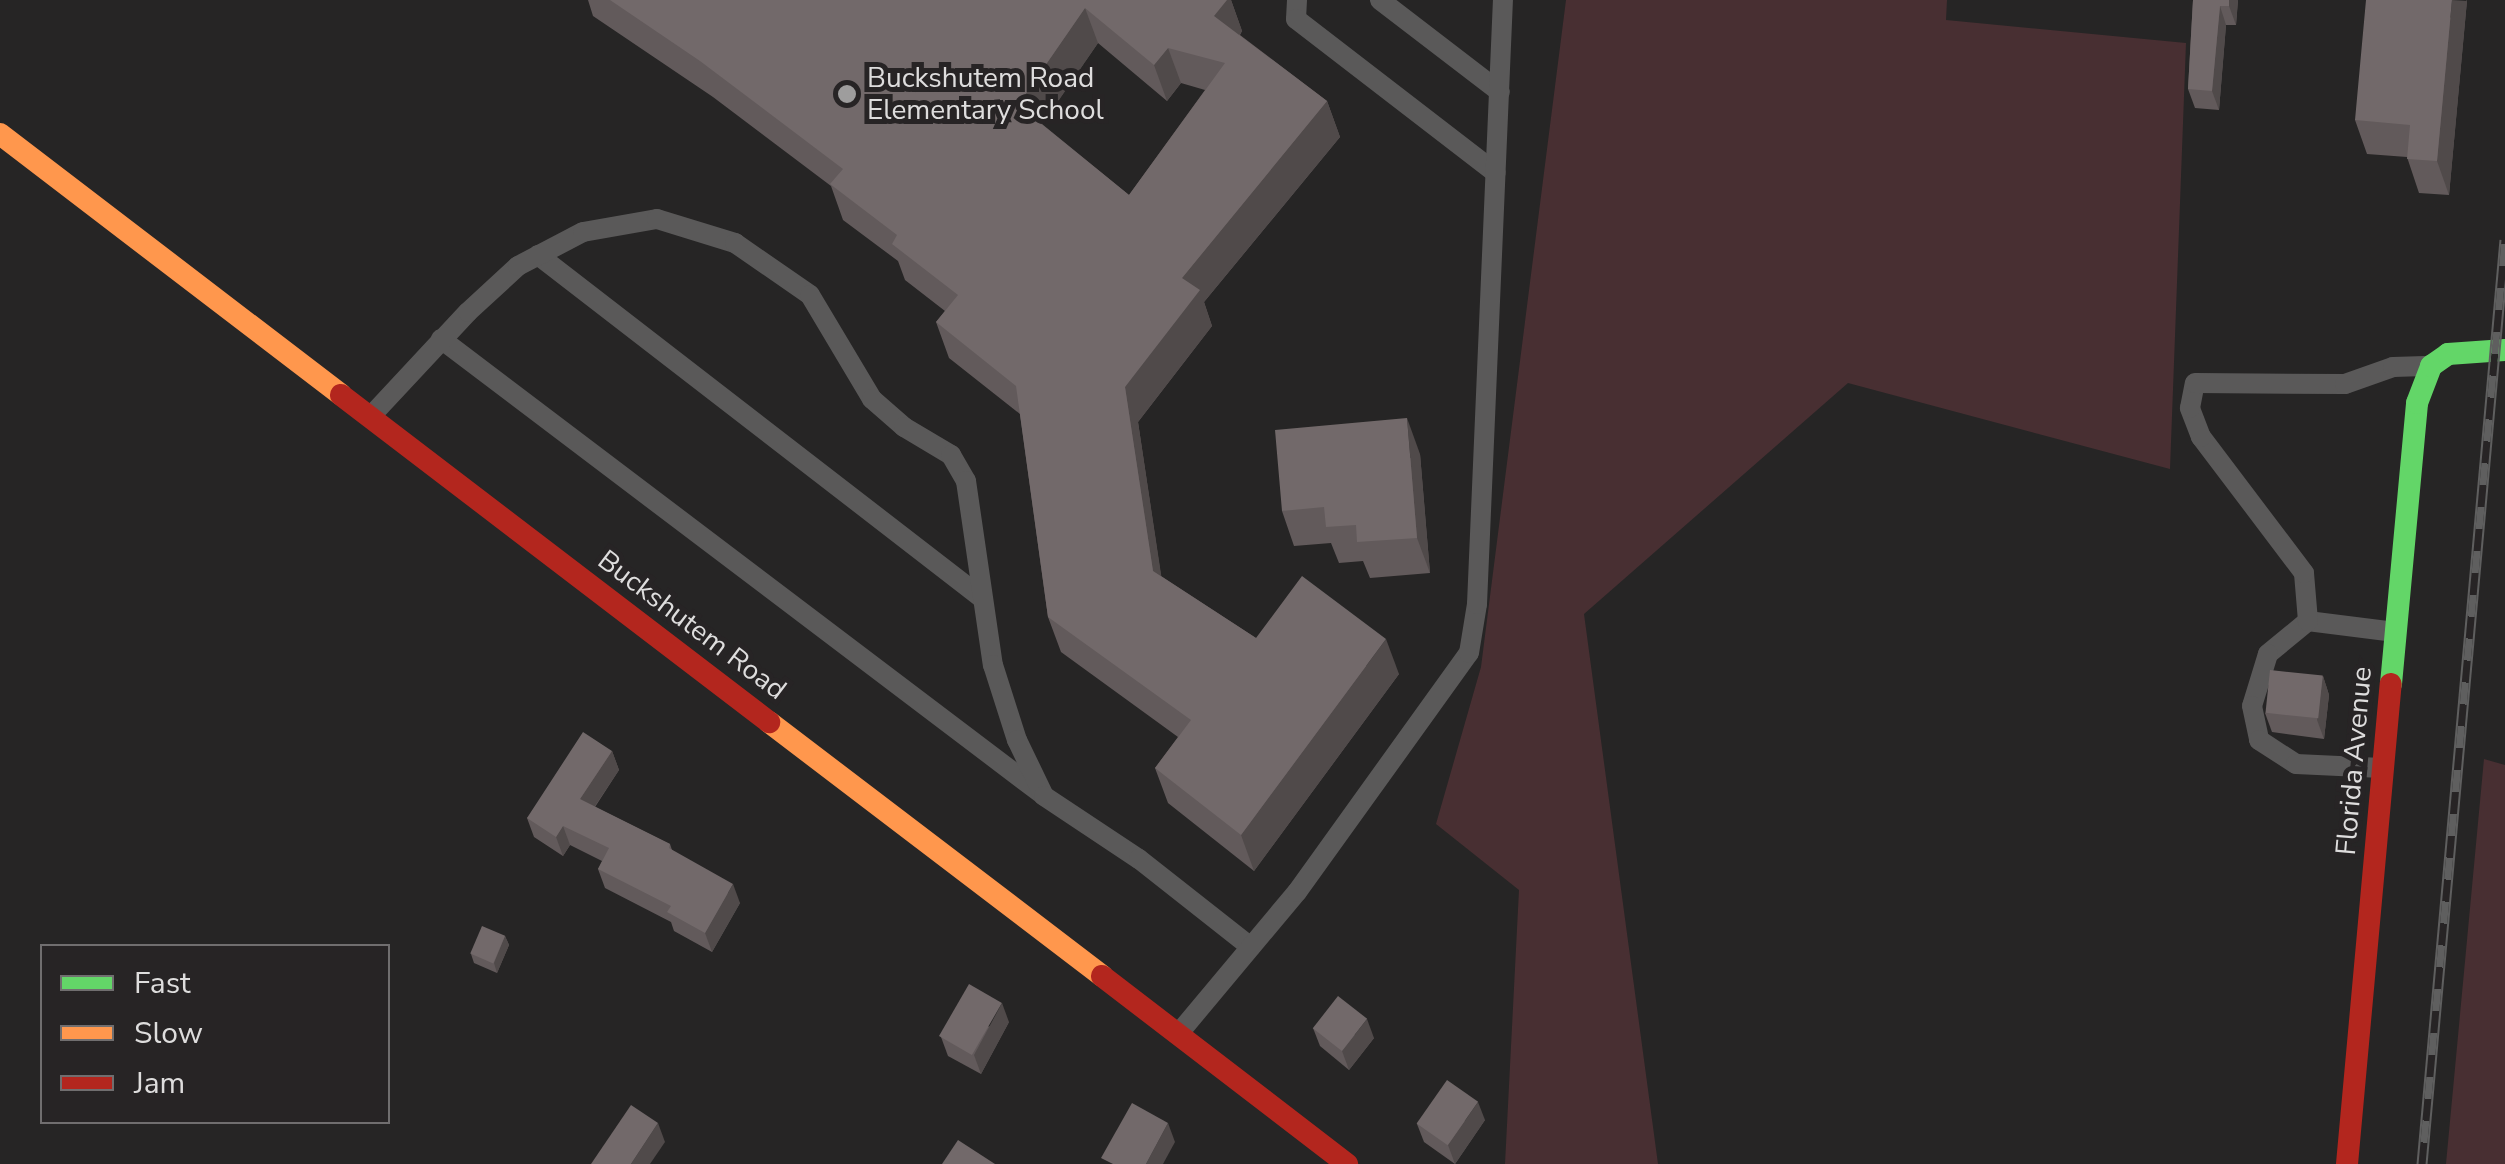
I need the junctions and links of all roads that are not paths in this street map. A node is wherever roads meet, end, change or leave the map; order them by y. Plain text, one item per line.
1 (1297, 0) edge
2 (1380, 0) edge
3 (1503, 0) edge
4 (1500, 92) junction
5 (0, 134) edge
6 (1496, 173) junction
7 (538, 255) junction
8 (441, 340) junction
9 (2505, 350) edge
10 (2431, 366) junction
11 (370, 417) junction
12 (982, 598) junction
13 (2308, 621) junction
14 (2397, 632) junction
15 (2384, 768) junction
16 (1044, 796) junction
17 (1251, 947) junction
18 (1178, 1035) junction
19 (1347, 1164) edge
20 (2348, 1164) edge

1 - 6 lane
2 - 4 lane
3 - 4 lane
4 - 6 lane
5 - 11 main road, Buckshutem Road
6 - 17 lane
7 - 8 lane
7 - 12 lane
7 - 12 lane
8 - 11 lane
8 - 16 lane
9 - 10 main road
10 - 13 lane
10 - 14 main road, Florida Avenue
11 - 18 main road, Buckshutem Road
12 - 16 lane
13 - 14 lane
13 - 15 lane
14 - 15 main road, Florida Avenue
15 - 20 main road, Florida Avenue
16 - 17 lane
17 - 18 lane
18 - 19 main road, Buckshutem Road

